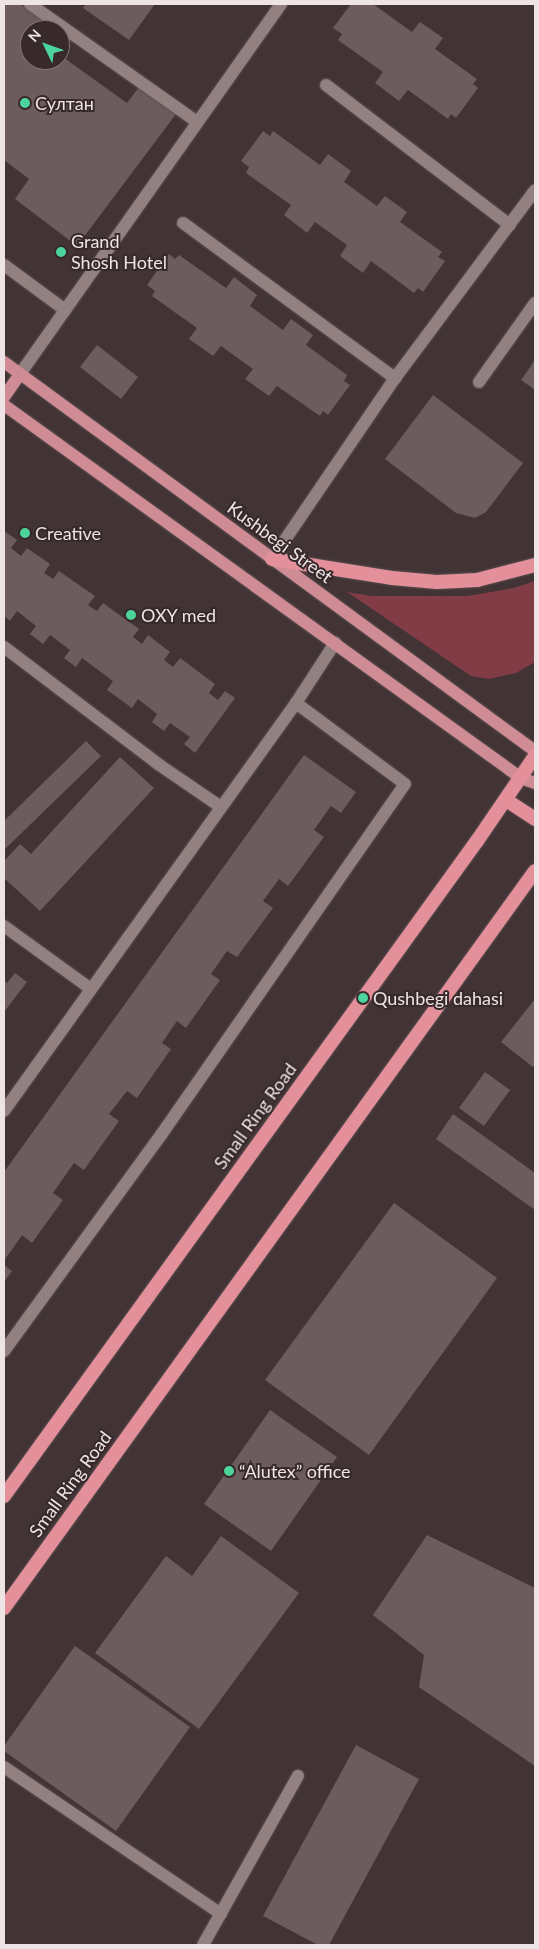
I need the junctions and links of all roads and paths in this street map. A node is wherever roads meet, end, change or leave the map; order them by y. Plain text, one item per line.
1 (30, 4) edge
2 (280, 4) edge
3 (326, 86) dead end
4 (197, 122) junction
5 (535, 190) edge
6 (183, 224) dead end
7 (510, 225) junction
8 (4, 265) edge
9 (535, 303) edge
10 (65, 310) junction
11 (4, 362) edge
12 (20, 374) junction
13 (395, 378) junction
14 (479, 382) dead end
15 (4, 397) edge
16 (4, 405) edge
17 (272, 559) junction
18 (535, 566) edge
19 (335, 643) junction
20 (4, 647) edge
21 (296, 702) junction
22 (535, 751) edge
23 (535, 756) edge
24 (521, 778) junction
25 (535, 783) edge
26 (506, 800) junction
27 (221, 807) junction
28 (535, 820) edge
29 (535, 871) edge
30 (4, 926) edge
31 (91, 989) junction
32 (4, 1111) edge
33 (4, 1351) edge
34 (4, 1496) edge
35 (4, 1608) edge
36 (4, 1768) edge
37 (298, 1776) dead end
38 (221, 1914) junction
39 (203, 1945) edge

1 - 4 street
2 - 4 street
3 - 7 street
4 - 10 street
5 - 7 street
6 - 13 street
7 - 13 street
8 - 10 street
9 - 14 street
10 - 12 street
11 - 12 main road, Kushbegi Street
12 - 15 main road
12 - 17 main road, Kushbegi Street
13 - 17 street
16 - 19 main road
17 - 18 highway
17 - 22 main road, Kushbegi Street
19 - 21 street
19 - 24 main road
20 - 27 street
21 - 27 street
21 - 33 street
23 - 24 highway, Small Ring Road
24 - 25 main road
24 - 26 highway, Small Ring Road
26 - 28 highway
26 - 34 highway, Small Ring Road
27 - 31 street
29 - 35 highway, Small Ring Road
30 - 31 street
31 - 32 street
36 - 38 street
37 - 38 street
38 - 39 street

